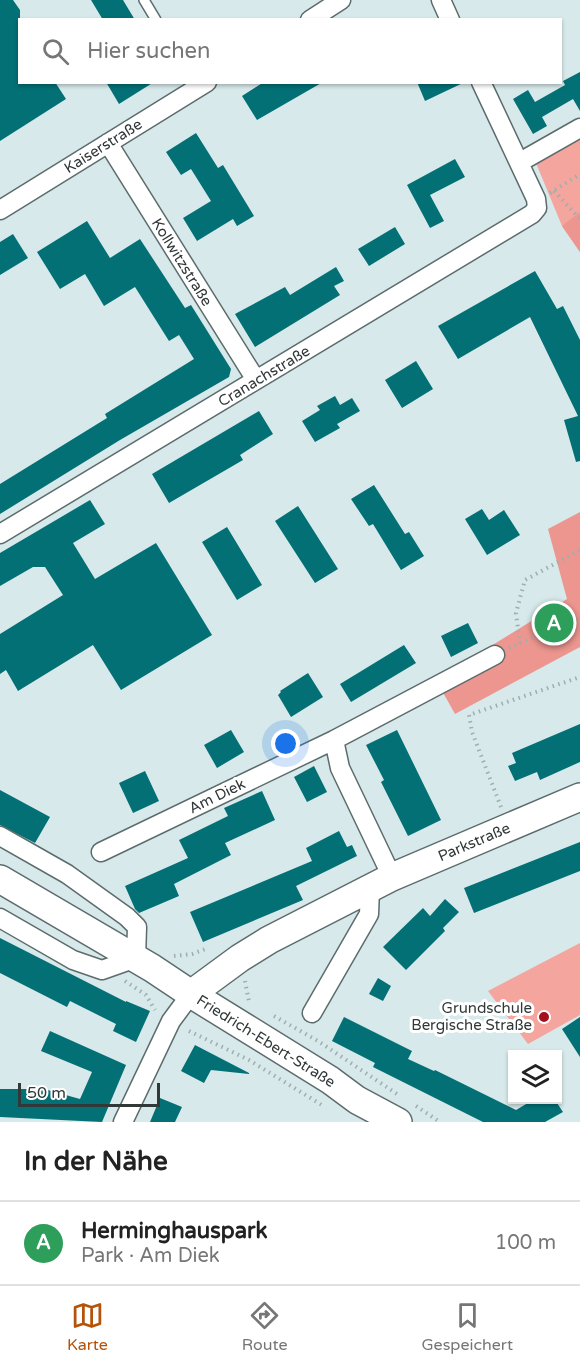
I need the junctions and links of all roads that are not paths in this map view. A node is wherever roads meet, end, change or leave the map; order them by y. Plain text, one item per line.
1 (144, 0) edge
2 (341, 0) edge
3 (441, 0) edge
4 (155, 18) edge
5 (313, 18) edge
6 (449, 18) edge
7 (200, 84) edge
8 (482, 84) edge
9 (580, 128) edge
10 (108, 143) junction
11 (520, 162) junction
12 (0, 210) edge
13 (256, 380) junction
14 (0, 534) edge
15 (495, 655) road end
16 (334, 740) junction
17 (580, 797) edge
18 (0, 836) edge
19 (101, 852) dead end
20 (0, 879) edge
21 (381, 883) junction
22 (0, 918) edge
23 (136, 958) junction
24 (191, 994) junction
25 (312, 1013) dead end
26 (404, 1108) edge
27 (123, 1122) edge

1 - 4 lane
2 - 5 street
3 - 6 street
7 - 10 street, Kaiserstraße
8 - 11 street
9 - 11 street
10 - 12 street, Kaiserstraße
10 - 13 street, Kollwitzstraße
11 - 13 street, Cranachstraße
13 - 14 street, Cranachstraße
15 - 16 street, Am Diek
16 - 19 street, Am Diek
16 - 21 street
17 - 21 main road, Parkstraße
18 - 23 street
20 - 23 main road, Friedrich-Ebert-Straße
21 - 24 main road, Parkstraße
21 - 25 street
22 - 23 street
23 - 24 main road, Friedrich-Ebert-Straße
24 - 26 main road, Friedrich-Ebert-Straße
24 - 27 street

